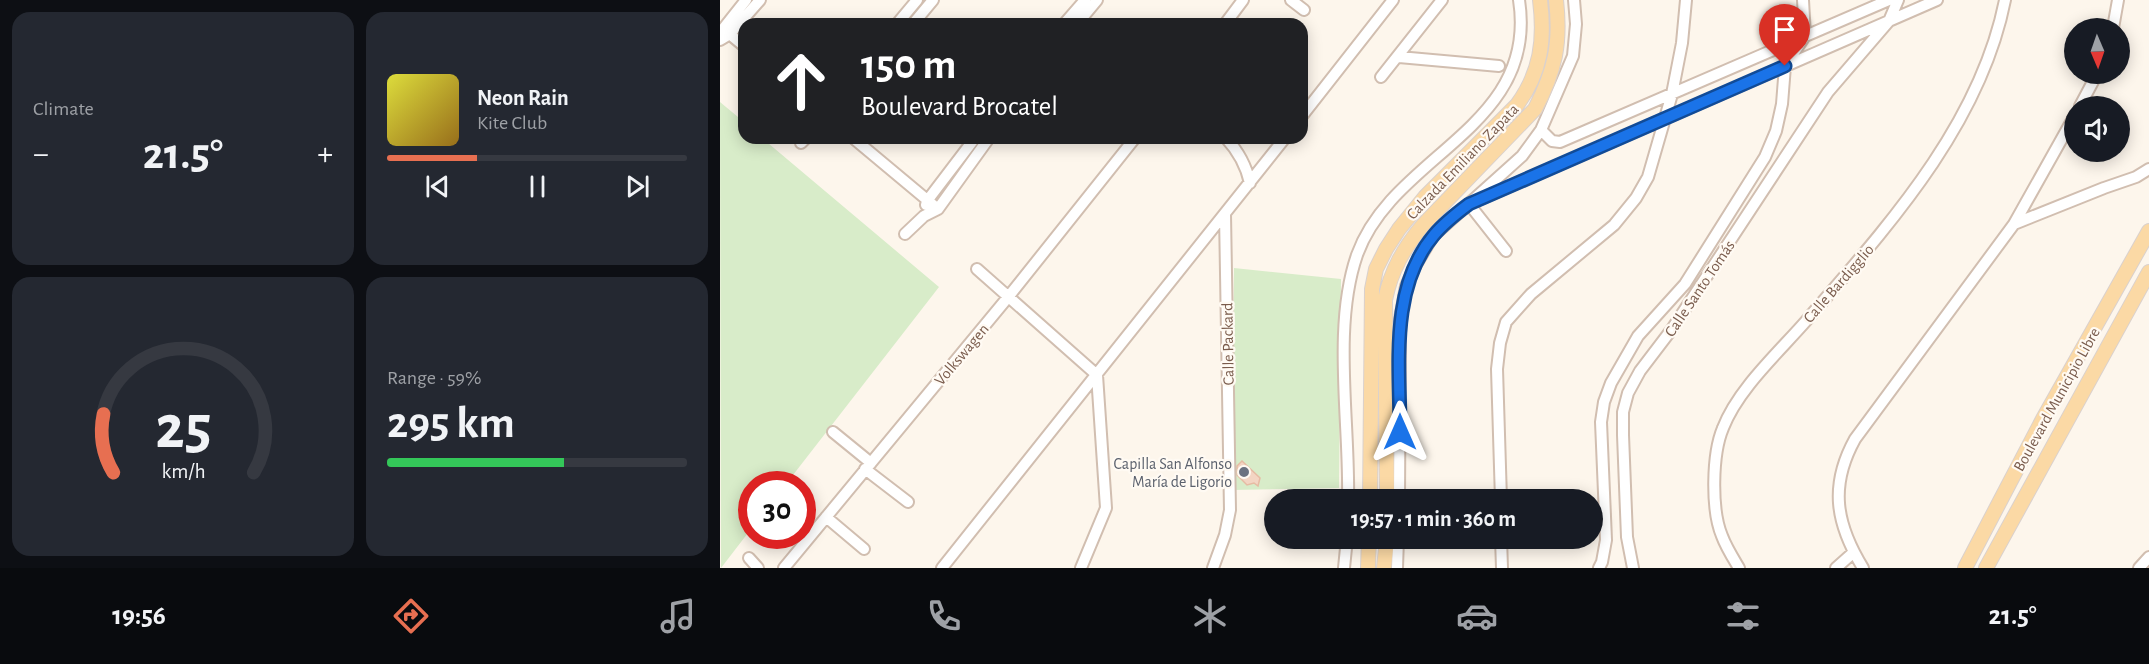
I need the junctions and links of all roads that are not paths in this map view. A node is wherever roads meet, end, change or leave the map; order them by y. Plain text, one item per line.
1 (746, 0) edge
2 (760, 0) edge
3 (917, 0) edge
4 (933, 0) edge
5 (1085, 0) edge
6 (1097, 0) edge
7 (1243, 0) edge
8 (1290, 0) edge
9 (1393, 0) edge
10 (1442, 0) edge
11 (1519, 0) edge
12 (1539, 0) edge
13 (1556, 0) edge
14 (1574, 0) edge
15 (1686, 0) edge
16 (1803, 0) edge
17 (1898, 0) edge
18 (1937, 0) edge
19 (2005, 0) edge
20 (2118, 0) edge
21 (1884, 1) edge
22 (1304, 10) dead end
23 (740, 18) edge
24 (902, 18) edge
25 (918, 18) edge
26 (1069, 18) edge
27 (1082, 18) edge
28 (1230, 18) edge
29 (2115, 18) edge
30 (738, 20) edge
31 (1889, 21) junction
32 (1872, 33) junction
33 (723, 34) edge
34 (1805, 36) junction
35 (738, 43) edge
36 (1399, 57) junction
37 (1499, 66) dead end
38 (1785, 66) junction
39 (1381, 77) dead end
40 (1672, 94) junction
41 (1308, 108) edge
42 (1664, 119) junction
43 (1541, 130) junction
44 (2064, 135) edge
45 (860, 144) edge
46 (970, 144) edge
47 (985, 144) edge
48 (1130, 144) edge
49 (1231, 144) edge
50 (1280, 144) edge
51 (2149, 169) edge
52 (1250, 183) junction
53 (927, 201) junction
54 (1469, 204) junction
55 (938, 209) junction
56 (1225, 214) junction
57 (924, 216) junction
58 (2014, 224) junction
59 (2149, 231) edge
60 (905, 234) dead end
61 (1506, 251) dead end
62 (977, 269) dead end
63 (2149, 272) edge
64 (1008, 296) junction
65 (1097, 375) junction
66 (2043, 419) junction
67 (2063, 429) junction
68 (833, 432) dead end
69 (868, 466) junction
70 (1348, 489) edge
71 (1370, 489) edge
72 (1387, 489) edge
73 (1399, 489) edge
74 (1501, 489) edge
75 (908, 502) dead end
76 (826, 517) junction
77 (864, 549) dead end
78 (1346, 549) edge
79 (1369, 549) edge
80 (1386, 549) edge
81 (1398, 549) edge
82 (1501, 549) edge
83 (1854, 552) junction
84 (2149, 557) edge
85 (749, 558) dead end
86 (758, 568) edge
87 (784, 568) edge
88 (942, 568) edge
89 (1082, 568) edge
90 (1213, 568) edge
91 (1344, 568) edge
92 (1368, 568) edge
93 (1384, 568) edge
94 (1397, 568) edge
95 (1502, 568) edge
96 (1599, 568) edge
97 (1633, 568) edge
98 (1739, 568) edge
99 (1836, 568) edge
100 (1863, 568) edge
101 (1965, 568) edge
102 (1986, 568) edge
103 (2139, 568) edge

1 - 33 street
2 - 23 street
3 - 24 street
4 - 25 street
5 - 26 street
6 - 27 street
7 - 28 street
8 - 22 street
9 - 41 street
10 - 36 street
11 - 70 street
12 - 71 main road, Calzada Emiliano Zapata
13 - 72 main road, Calzada Emiliano Zapata
14 - 43 street
15 - 40 street
16 - 34 street
17 - 31 street
18 - 31 street
19 - 98 street, Calle Bardigglio
20 - 29 street
21 - 32 street
21 - 34 street
30 - 33 street
31 - 32 street, Calle Santo Tomás
32 - 38 street
32 - 97 street, Calle Santo Tomás
33 - 35 street
34 - 38 street, Calle Santo Tomás
34 - 40 street
36 - 37 street
36 - 39 street
38 - 42 street
38 - 96 street, Calle Santo Tomás
40 - 42 street
40 - 43 street
42 - 54 street
42 - 74 street
43 - 54 street
44 - 58 street
45 - 53 street
46 - 53 street
47 - 55 street
48 - 64 street, Volkswagen
49 - 52 street
50 - 52 street
51 - 58 street
52 - 56 street
53 - 55 street
53 - 57 street
54 - 61 street
54 - 73 street
55 - 57 street
56 - 65 street
56 - 90 street, Calle Packard
57 - 60 street
58 - 83 street
59 - 66 main road, Boulevard Municipio Libre
62 - 64 street
63 - 67 main road, Boulevard Municipio Libre
64 - 65 street
64 - 69 street, Volkswagen
65 - 88 street
65 - 89 street
66 - 67 main road
66 - 101 main road, Boulevard Municipio Libre
67 - 102 main road, Boulevard Municipio Libre
68 - 69 street
69 - 75 street
69 - 76 street, Volkswagen
76 - 77 street
76 - 87 street, Volkswagen
78 - 91 street
79 - 92 main road
80 - 93 main road
81 - 94 street
82 - 95 street
83 - 99 street
83 - 100 street
84 - 103 street
85 - 86 street

